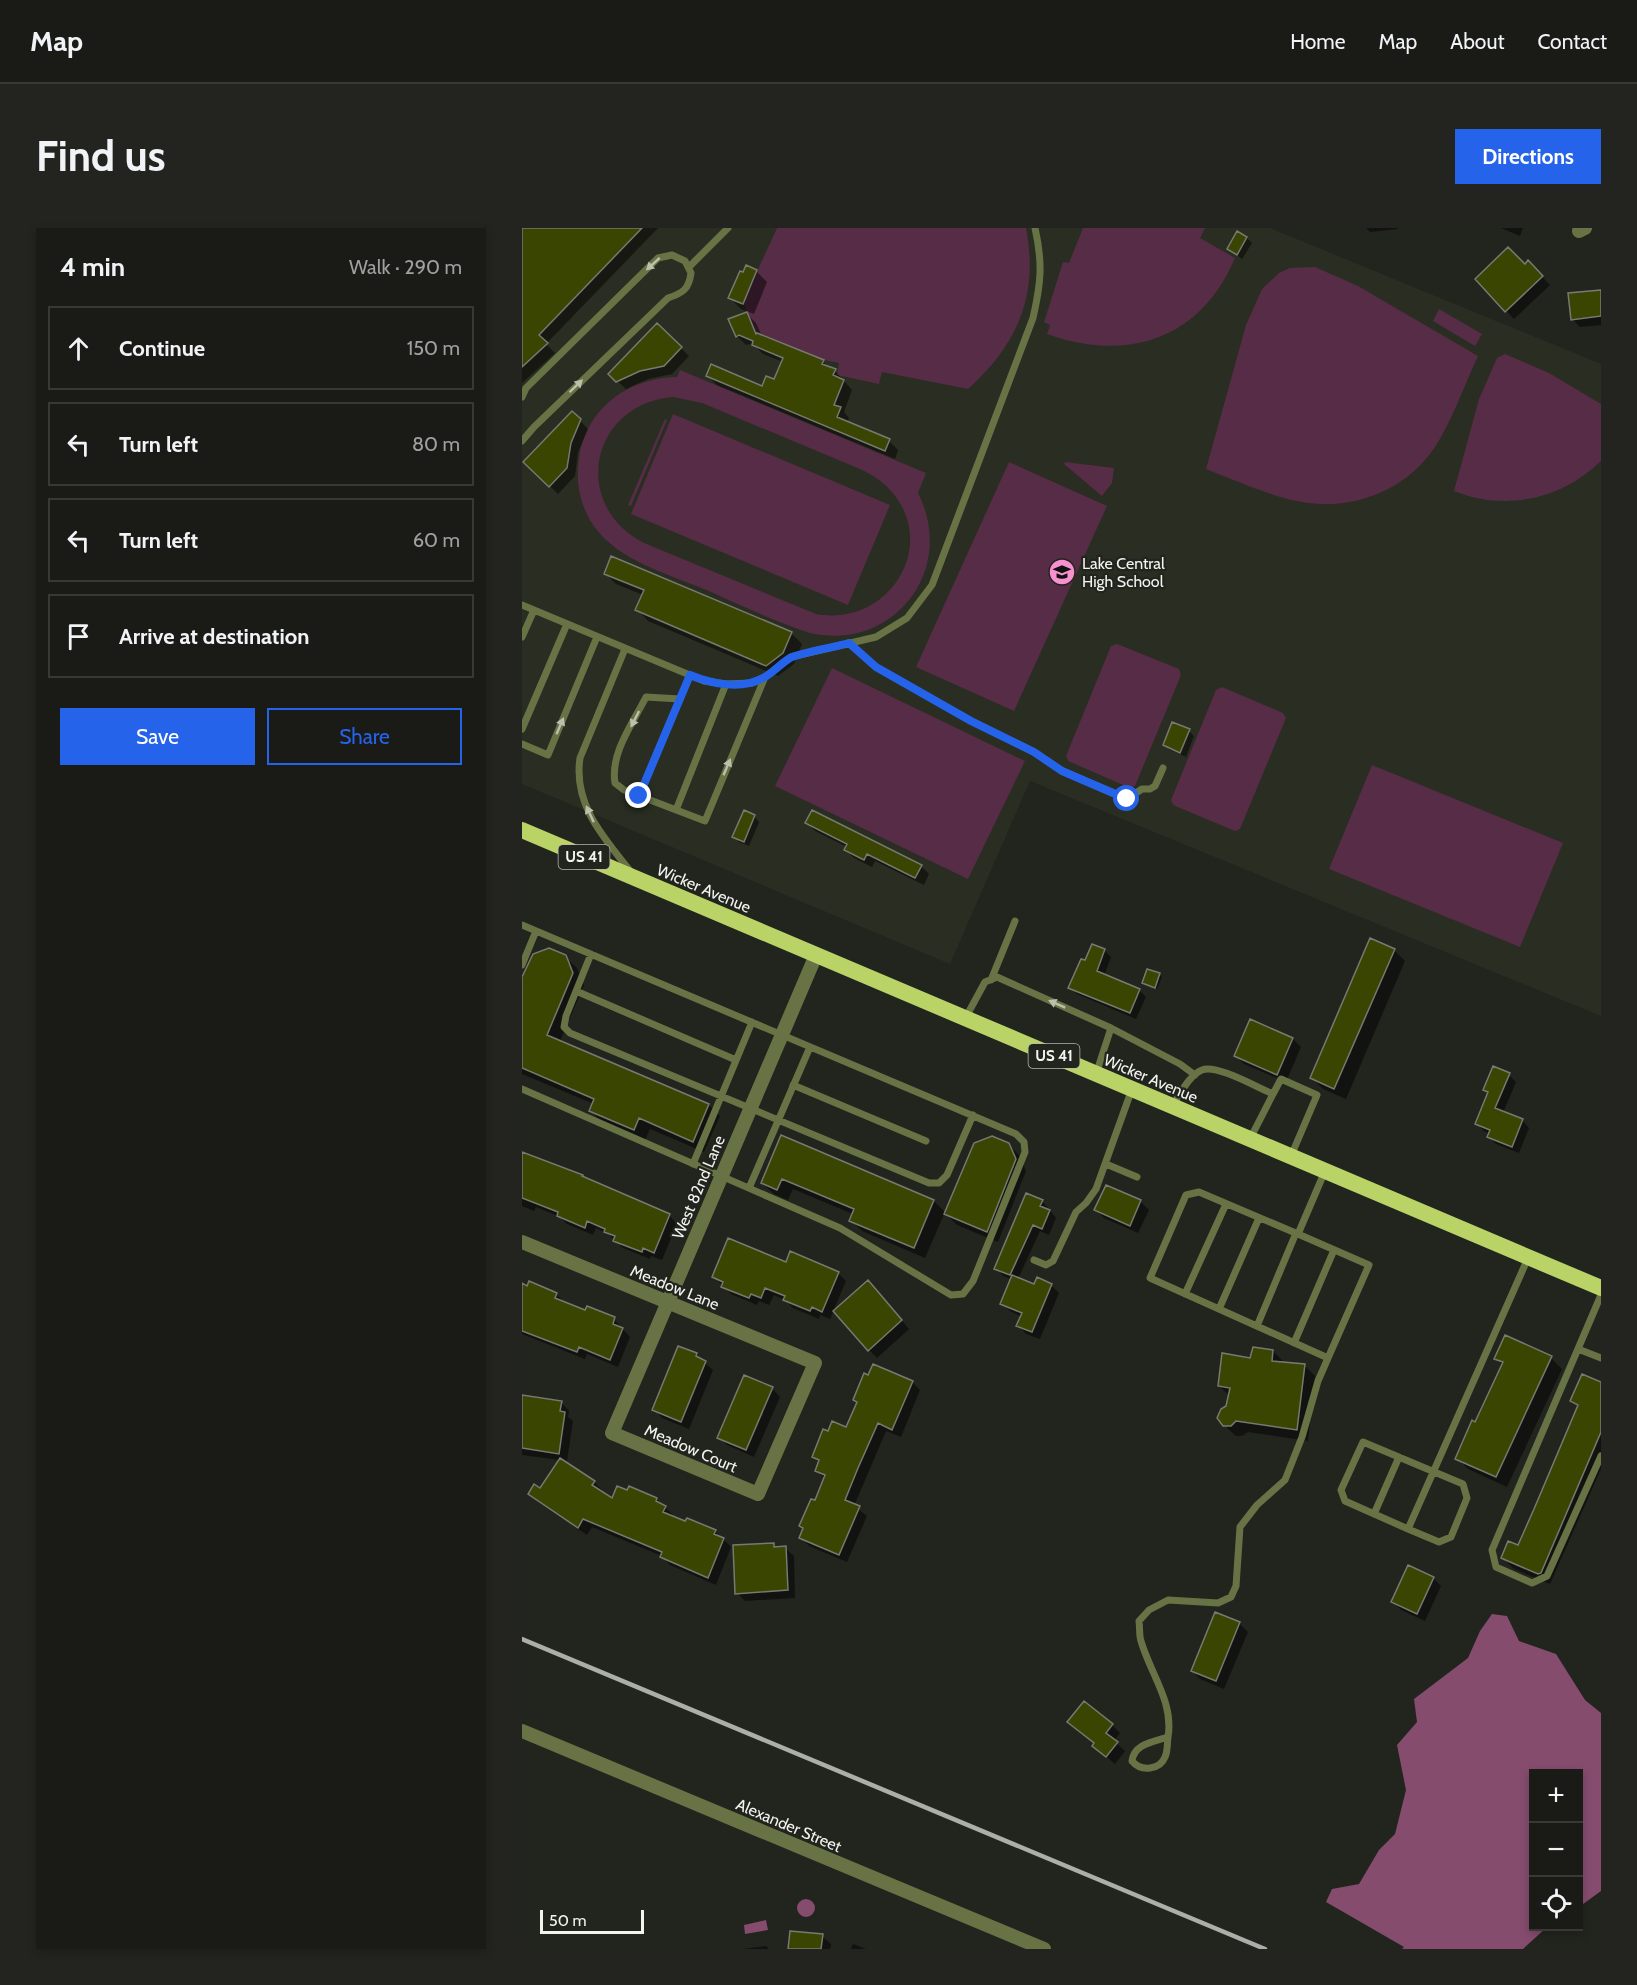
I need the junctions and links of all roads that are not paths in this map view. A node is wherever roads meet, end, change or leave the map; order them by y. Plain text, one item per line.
1 (728, 228) edge
2 (1035, 228) edge
3 (689, 267) junction
4 (522, 397) edge
5 (522, 441) edge
6 (522, 604) edge
7 (534, 610) junction
8 (567, 624) junction
9 (522, 637) edge
10 (597, 637) junction
11 (849, 643) junction
12 (625, 649) junction
13 (690, 675) junction
14 (765, 677) junction
15 (726, 684) junction
16 (680, 699) junction
17 (522, 729) edge
18 (522, 744) edge
19 (1163, 768) dead end
20 (639, 796) junction
21 (675, 810) junction
22 (522, 830) edge
23 (636, 879) junction
24 (1015, 921) dead end
25 (522, 925) edge
26 (536, 931) junction
27 (591, 954) junction
28 (816, 955) junction
29 (522, 965) edge
30 (991, 980) junction
31 (576, 991) junction
32 (965, 1018) junction
33 (752, 1022) junction
34 (1111, 1028) junction
35 (782, 1035) junction
36 (810, 1047) junction
37 (736, 1060) junction
38 (1096, 1074) junction
39 (1195, 1075) junction
40 (793, 1085) junction
41 (522, 1089) edge
42 (1132, 1089) junction
43 (1273, 1094) junction
44 (721, 1096) junction
45 (1172, 1106) junction
46 (750, 1109) junction
47 (973, 1115) junction
48 (778, 1121) junction
49 (1250, 1139) junction
50 (926, 1141) dead end
51 (1291, 1156) junction
52 (693, 1164) junction
53 (1106, 1164) junction
54 (1325, 1171) junction
55 (721, 1176) junction
56 (1137, 1177) dead end
57 (749, 1188) junction
58 (1226, 1204) junction
59 (1259, 1218) junction
60 (1297, 1234) junction
61 (522, 1242) edge
62 (1334, 1250) junction
63 (1528, 1257) junction
64 (1034, 1260) dead end
65 (1601, 1288) edge
66 (1185, 1294) junction
67 (1601, 1295) edge
68 (667, 1302) junction
69 (1219, 1309) junction
70 (1257, 1326) junction
71 (1294, 1343) junction
72 (1578, 1349) junction
73 (1328, 1358) junction
74 (1601, 1358) edge
75 (612, 1433) joint
76 (1601, 1456) edge
77 (1399, 1457) junction
78 (1433, 1471) junction
79 (758, 1494) joint
80 (1374, 1514) junction
81 (1408, 1528) junction
82 (522, 1731) edge
83 (1168, 1737) junction
84 (1044, 1949) edge

1 - 3 lane
2 - 11 lane
3 -> 4 lane
5 -> 3 lane
6 - 7 lane
7 - 8 lane
7 - 9 lane
8 - 10 lane
8 - 17 lane
10 - 12 lane
18 -> 10 lane
11 - 14 lane
11 - 19 lane
12 - 13 lane
23 -> 12 lane
13 - 15 lane
13 - 16 lane
14 - 15 lane
21 -> 14 lane
15 - 21 lane
16 - 20 lane
16 -> 20 lane
20 - 21 lane
22 - 23 highway, Wicker Avenue / US 41
23 - 28 highway, Wicker Avenue / US 41
24 - 30 lane
25 - 26 lane
26 - 27 lane
26 - 29 lane
27 - 31 lane
27 - 33 lane
28 - 32 highway, Wicker Avenue / US 41
28 - 35 street, West 82nd Lane
30 - 32 lane
34 -> 30 lane
31 - 37 lane
31 - 44 lane
32 - 38 highway, Wicker Avenue / US 41
33 - 35 lane
33 - 37 lane
34 - 38 lane
34 - 39 lane
35 - 36 lane
35 - 46 street, West 82nd Lane
36 - 40 lane
36 - 47 lane
37 - 44 lane
38 - 42 highway, Wicker Avenue / US 41
39 - 43 lane
39 - 45 lane
40 - 48 lane
40 - 50 lane
41 - 52 lane
42 - 45 highway, Wicker Avenue / US 41
42 - 53 lane
43 - 49 lane
43 - 51 lane
44 - 46 lane
44 - 52 lane
45 - 49 highway, Wicker Avenue / US 41
46 - 48 lane
46 - 55 street, West 82nd Lane
47 - 48 lane
47 - 57 lane
48 - 57 lane
49 - 51 highway, Wicker Avenue / US 41
51 - 54 highway, Wicker Avenue / US 41
52 - 55 lane
53 - 56 lane
53 - 64 lane
54 - 60 lane
54 - 63 highway, Wicker Avenue / US 41
55 - 57 lane
55 - 68 street, West 82nd Lane
58 - 59 lane
58 - 66 lane
58 - 66 lane
59 - 60 lane
59 - 69 lane
60 - 62 lane
60 - 70 lane
61 - 68 street, Meadow Lane
62 - 71 lane
62 - 73 lane
63 - 65 highway, Wicker Avenue / US 41
63 - 78 lane
66 - 69 lane
67 - 72 lane
68 - 75 street, West 82nd Lane
68 - 79 street, Meadow Lane
69 - 70 lane
70 - 71 lane
71 - 73 lane
72 - 74 lane
72 - 76 lane
73 - 83 lane
75 - 79 street, Meadow Court
77 - 78 lane
77 - 80 lane
77 - 80 lane
78 - 81 lane
78 - 81 lane
80 - 81 lane
82 - 84 street, Alexander Street
83 - 83 lane

